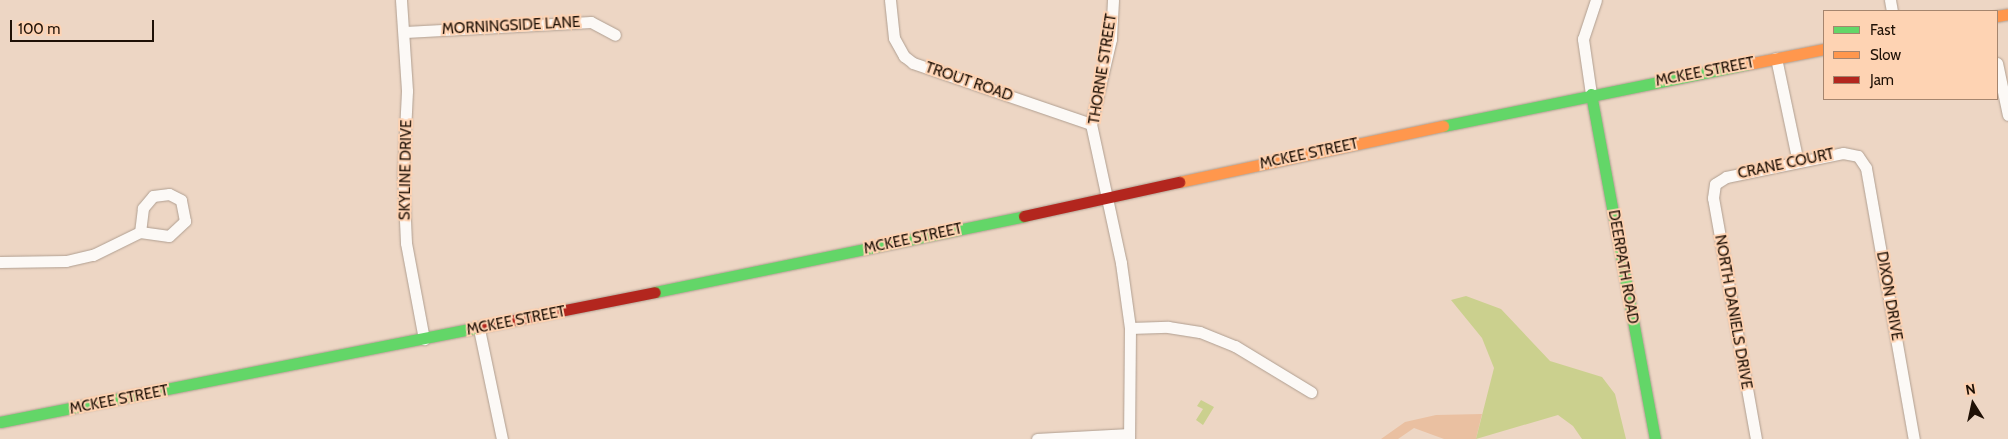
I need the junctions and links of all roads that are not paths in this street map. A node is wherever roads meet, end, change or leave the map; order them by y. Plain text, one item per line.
1 (401, 0) edge
2 (890, 0) edge
3 (1113, 0) edge
4 (1596, 0) edge
5 (405, 32) junction
6 (615, 35) dead end
7 (1823, 49) edge
8 (1776, 58) junction
9 (1998, 68) edge
10 (1591, 94) junction
11 (2008, 115) edge
12 (1091, 124) junction
13 (1858, 156) joint
14 (1798, 162) junction
15 (1714, 184) joint
16 (1107, 196) junction
17 (140, 232) junction
18 (0, 262) edge
19 (1130, 328) junction
20 (479, 329) junction
21 (424, 339) junction
22 (1311, 392) dead end
23 (0, 422) edge
24 (1129, 437) edge
25 (502, 439) edge
26 (1036, 439) edge
27 (1655, 439) edge
28 (1756, 439) edge
29 (1914, 439) edge

1 - 5 street, SKYLINE DRIVE
2 - 12 street, TROUT ROAD
3 - 12 street, THORNE STREET
4 - 10 street
5 - 6 street, MORNINGSIDE LANE
5 - 21 street, SKYLINE DRIVE
7 - 8 street, MCKEE STREET
8 - 10 street, MCKEE STREET
8 - 14 street
9 - 11 street
10 - 16 street, MCKEE STREET
10 - 27 street, DEERPATH ROAD
12 - 16 street, THORNE STREET
13 - 14 street, CRANE COURT
13 - 29 street, DIXON DRIVE
14 - 15 street, CRANE COURT
15 - 28 street, NORTH DANIELS DRIVE
16 - 19 street, THORNE STREET
16 - 20 street, MCKEE STREET
17 - 17 street
17 - 18 street
19 - 22 street
19 - 24 street, THORNE STREET
20 - 21 street, MCKEE STREET
20 - 25 street
21 - 23 street, MCKEE STREET
24 - 26 street

